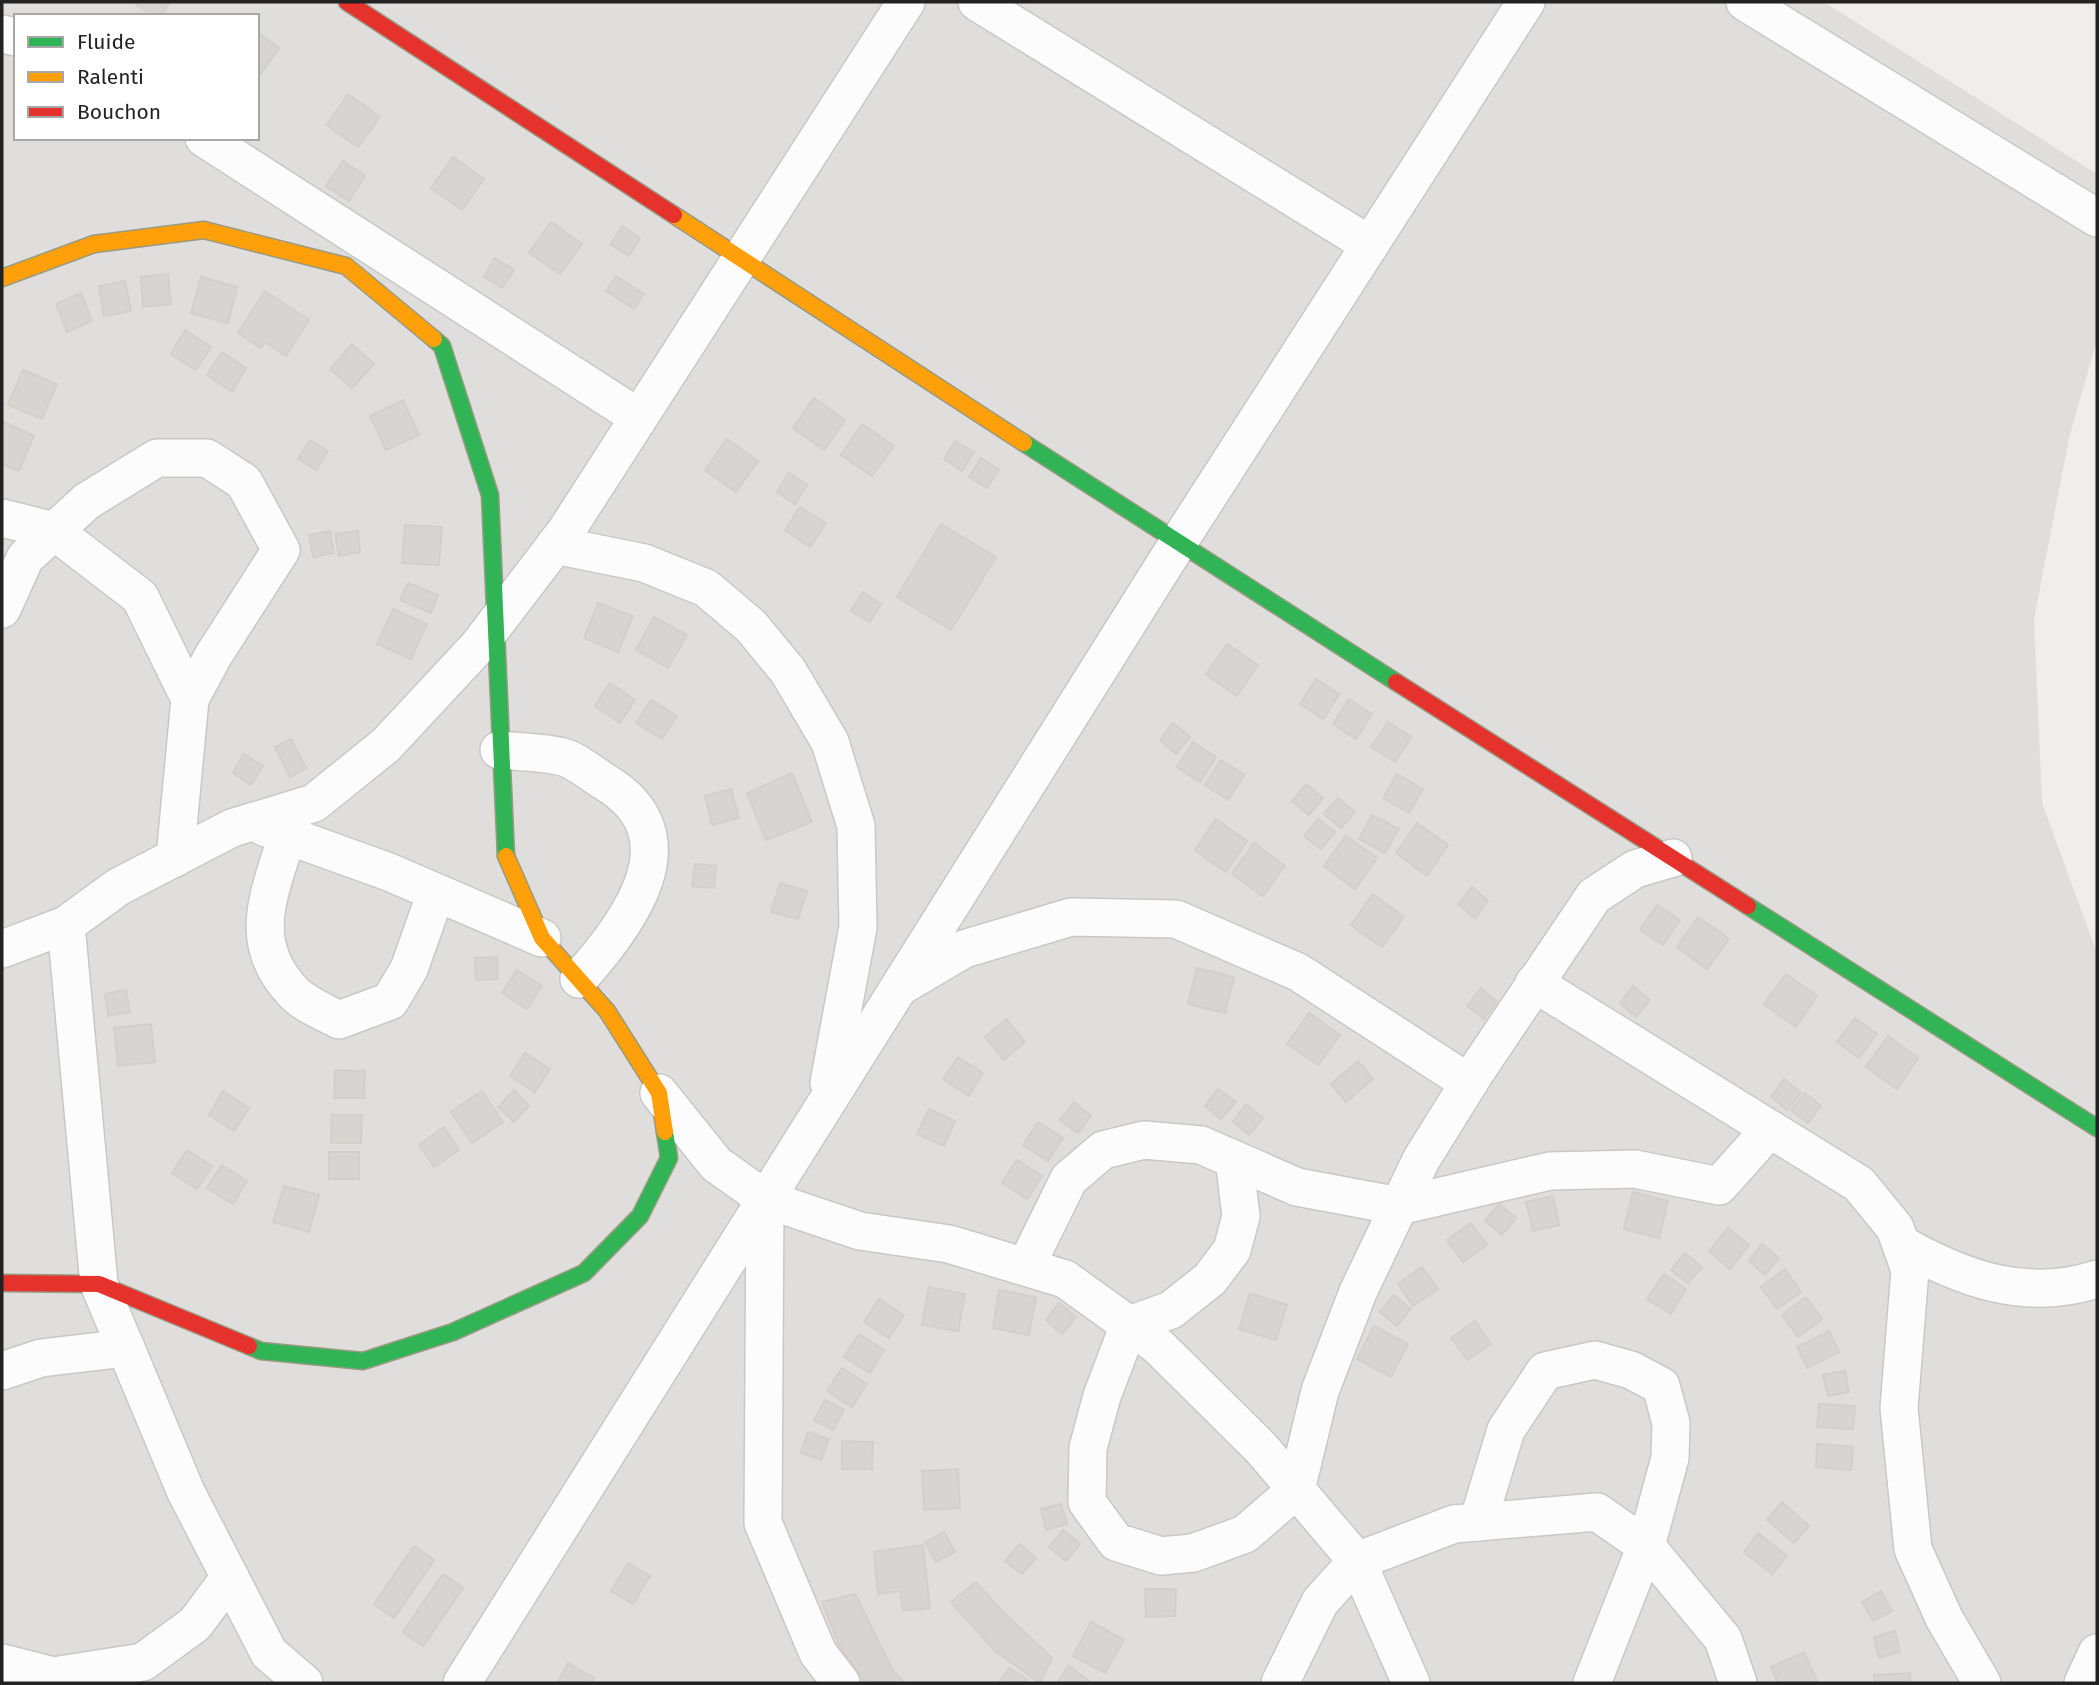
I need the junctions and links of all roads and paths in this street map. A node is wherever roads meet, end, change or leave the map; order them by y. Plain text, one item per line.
1 (347, 2) edge
2 (906, 2) edge
3 (977, 2) edge
4 (1526, 2) edge
5 (1745, 2) edge
6 (207, 140) edge
7 (2097, 218) edge
8 (1370, 245) junction
9 (740, 258) junction
10 (2, 278) edge
11 (638, 417) junction
12 (2, 518) edge
13 (54, 531) junction
14 (1178, 544) junction
15 (555, 545) junction
16 (2, 608) edge
17 (497, 622) junction
18 (190, 699) junction
19 (499, 750) junction
20 (250, 822) junction
21 (287, 836) junction
22 (175, 858) junction
23 (1673, 858) junction
24 (436, 892) junction
25 (66, 925) junction
26 (542, 939) junction
27 (2, 949) edge
28 (579, 979) junction
29 (1534, 982) junction
30 (899, 987) junction
31 (1469, 1083) junction
32 (659, 1093) junction
33 (825, 1105) junction
34 (2097, 1128) edge
35 (1770, 1129) junction
36 (1234, 1159) junction
37 (765, 1199) junction
38 (1399, 1206) junction
39 (1901, 1244) junction
40 (1026, 1266) junction
41 (2097, 1279) edge
42 (2, 1283) edge
43 (99, 1284) junction
44 (1129, 1325) junction
45 (126, 1348) junction
46 (2, 1371) edge
47 (1296, 1490) junction
48 (1478, 1522) junction
49 (1646, 1546) junction
50 (1357, 1561) junction
51 (230, 1577) junction
52 (2097, 1653) edge
53 (2, 1662) edge
54 (304, 1683) edge
55 (462, 1683) edge
56 (841, 1683) edge
57 (1280, 1683) edge
58 (1411, 1683) edge
59 (1592, 1683) edge
60 (1738, 1683) edge
61 (1982, 1683) edge
62 (2083, 1683) edge

1 - 9 street
2 - 9 street
3 - 8 street
4 - 8 street
5 - 7 street
6 - 11 street
8 - 14 street
9 - 11 street
9 - 14 street
10 - 17 street
11 - 15 street
12 - 13 street
13 - 16 street
13 - 18 street
13 - 18 street
14 - 23 street
14 - 30 street
15 - 17 street
15 - 33 street
17 - 19 street
17 - 20 street
18 - 22 street
19 - 26 street
19 - 28 street
20 - 21 street
20 - 22 street
21 - 24 street
21 - 24 street
22 - 25 street
23 - 29 street
23 - 34 street
24 - 26 street
25 - 27 street
25 - 43 street
26 - 28 street
28 - 32 street
29 - 31 street
29 - 35 street
30 - 31 street
30 - 33 street
31 - 38 street
32 - 37 street
32 - 43 street
33 - 37 street
35 - 38 street
35 - 39 street
36 - 38 street
36 - 40 street
36 - 44 street
37 - 40 street
37 - 55 street
37 - 56 street
38 - 47 street
39 - 41 street
39 - 61 street
40 - 44 street
42 - 43 street
43 - 45 street
44 - 47 street
44 - 47 street
45 - 46 street
45 - 51 street
47 - 50 street
48 - 49 street
48 - 49 street
48 - 50 street
49 - 59 street
49 - 60 street
50 - 57 street
50 - 58 street
51 - 53 street
51 - 54 street
52 - 62 street

